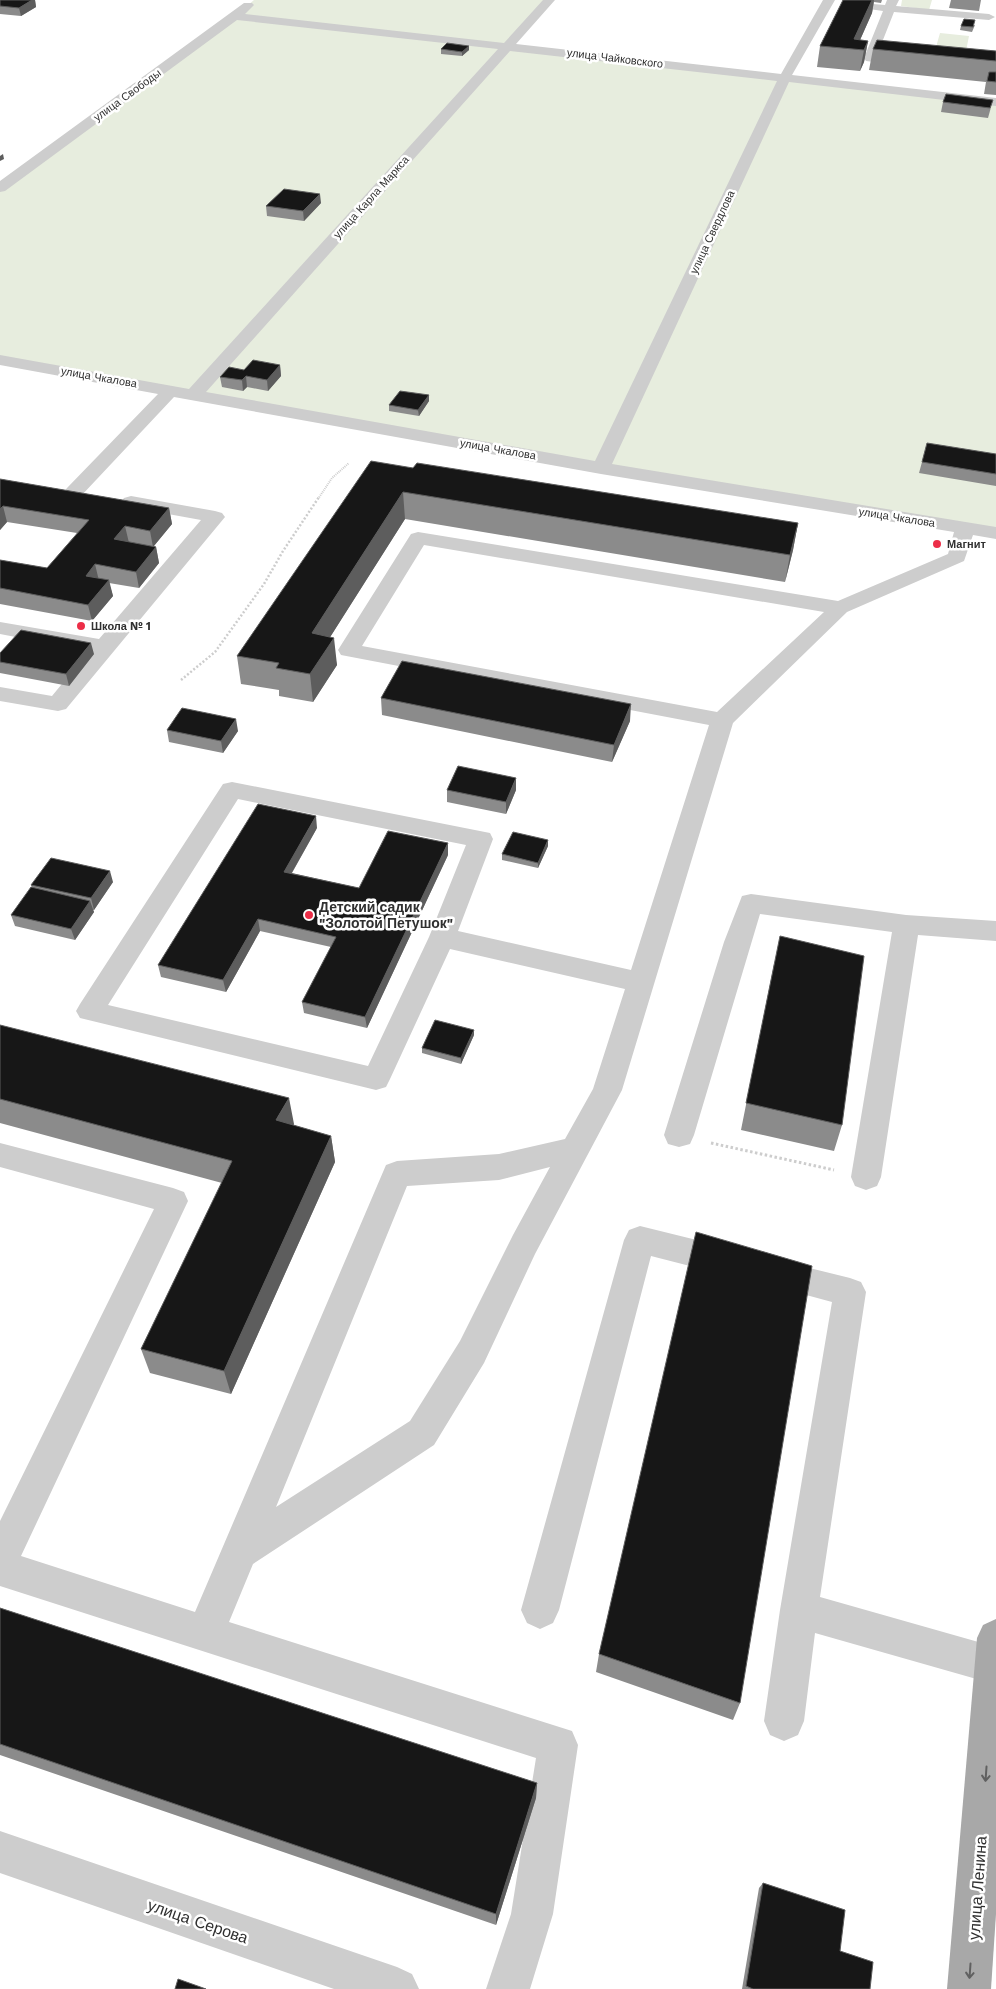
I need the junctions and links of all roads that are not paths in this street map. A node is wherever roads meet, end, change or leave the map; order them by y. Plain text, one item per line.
1 (253, 0) edge
2 (549, 0) edge
3 (939, 0) edge
4 (831, 2) edge
5 (892, 4) edge
6 (863, 6) edge
7 (936, 13) junction
8 (992, 15) edge
9 (235, 16) junction
10 (508, 46) junction
11 (918, 63) edge
12 (785, 78) junction
13 (996, 102) edge
14 (0, 188) edge
15 (0, 360) edge
16 (171, 390) junction
17 (194, 394) junction
18 (601, 468) junction
19 (965, 528) junction
20 (996, 533) edge
21 (840, 608) junction
22 (0, 628) edge
23 (104, 647) junction
24 (0, 694) edge
25 (722, 720) junction
26 (906, 925) junction
27 (996, 931) edge
28 (442, 938) junction
29 (641, 982) junction
30 (679, 1135) road end
31 (575, 1149) junction
32 (0, 1155) edge
33 (866, 1177) road end
34 (240, 1551) junction
35 (0, 1560) edge
36 (0, 1568) edge
37 (540, 1610) dead end
38 (799, 1610) junction
39 (205, 1634) junction
40 (995, 1652) edge
41 (784, 1721) dead end
42 (0, 1852) edge
43 (397, 1989) edge
44 (508, 1989) edge
45 (969, 1989) edge

1 - 9 street, улица Свободы
2 - 10 street, улица Карла Маркса
3 - 7 street
4 - 12 street, улица Свердлова
5 - 6 street
5 - 7 street
5 - 11 street
7 - 8 street
9 - 10 street, улица Чайковского
9 - 14 street, улица Свободы
10 - 12 street, улица Чайковского
10 - 17 street, улица Карла Маркса
12 - 13 street, улица Чайковского
12 - 18 street, улица Свердлова
15 - 16 street, улица Чкалова
16 - 17 street, улица Чкалова
16 - 23 street
17 - 18 street, улица Чкалова
18 - 19 street, улица Чкалова
19 - 20 street, улица Чкалова
19 - 21 street
21 - 25 street
21 - 25 street
22 - 23 street
23 - 24 street
25 - 29 street
26 - 27 street
26 - 30 street
26 - 33 street
28 - 28 street
28 - 29 street
29 - 31 street
31 - 34 street
31 - 34 street
32 - 35 street
34 - 39 street
36 - 39 street
37 - 38 street
38 - 40 street
38 - 41 street
39 - 44 street
40 -> 45 main road, улица Ленина
42 - 43 street, улица Серова

